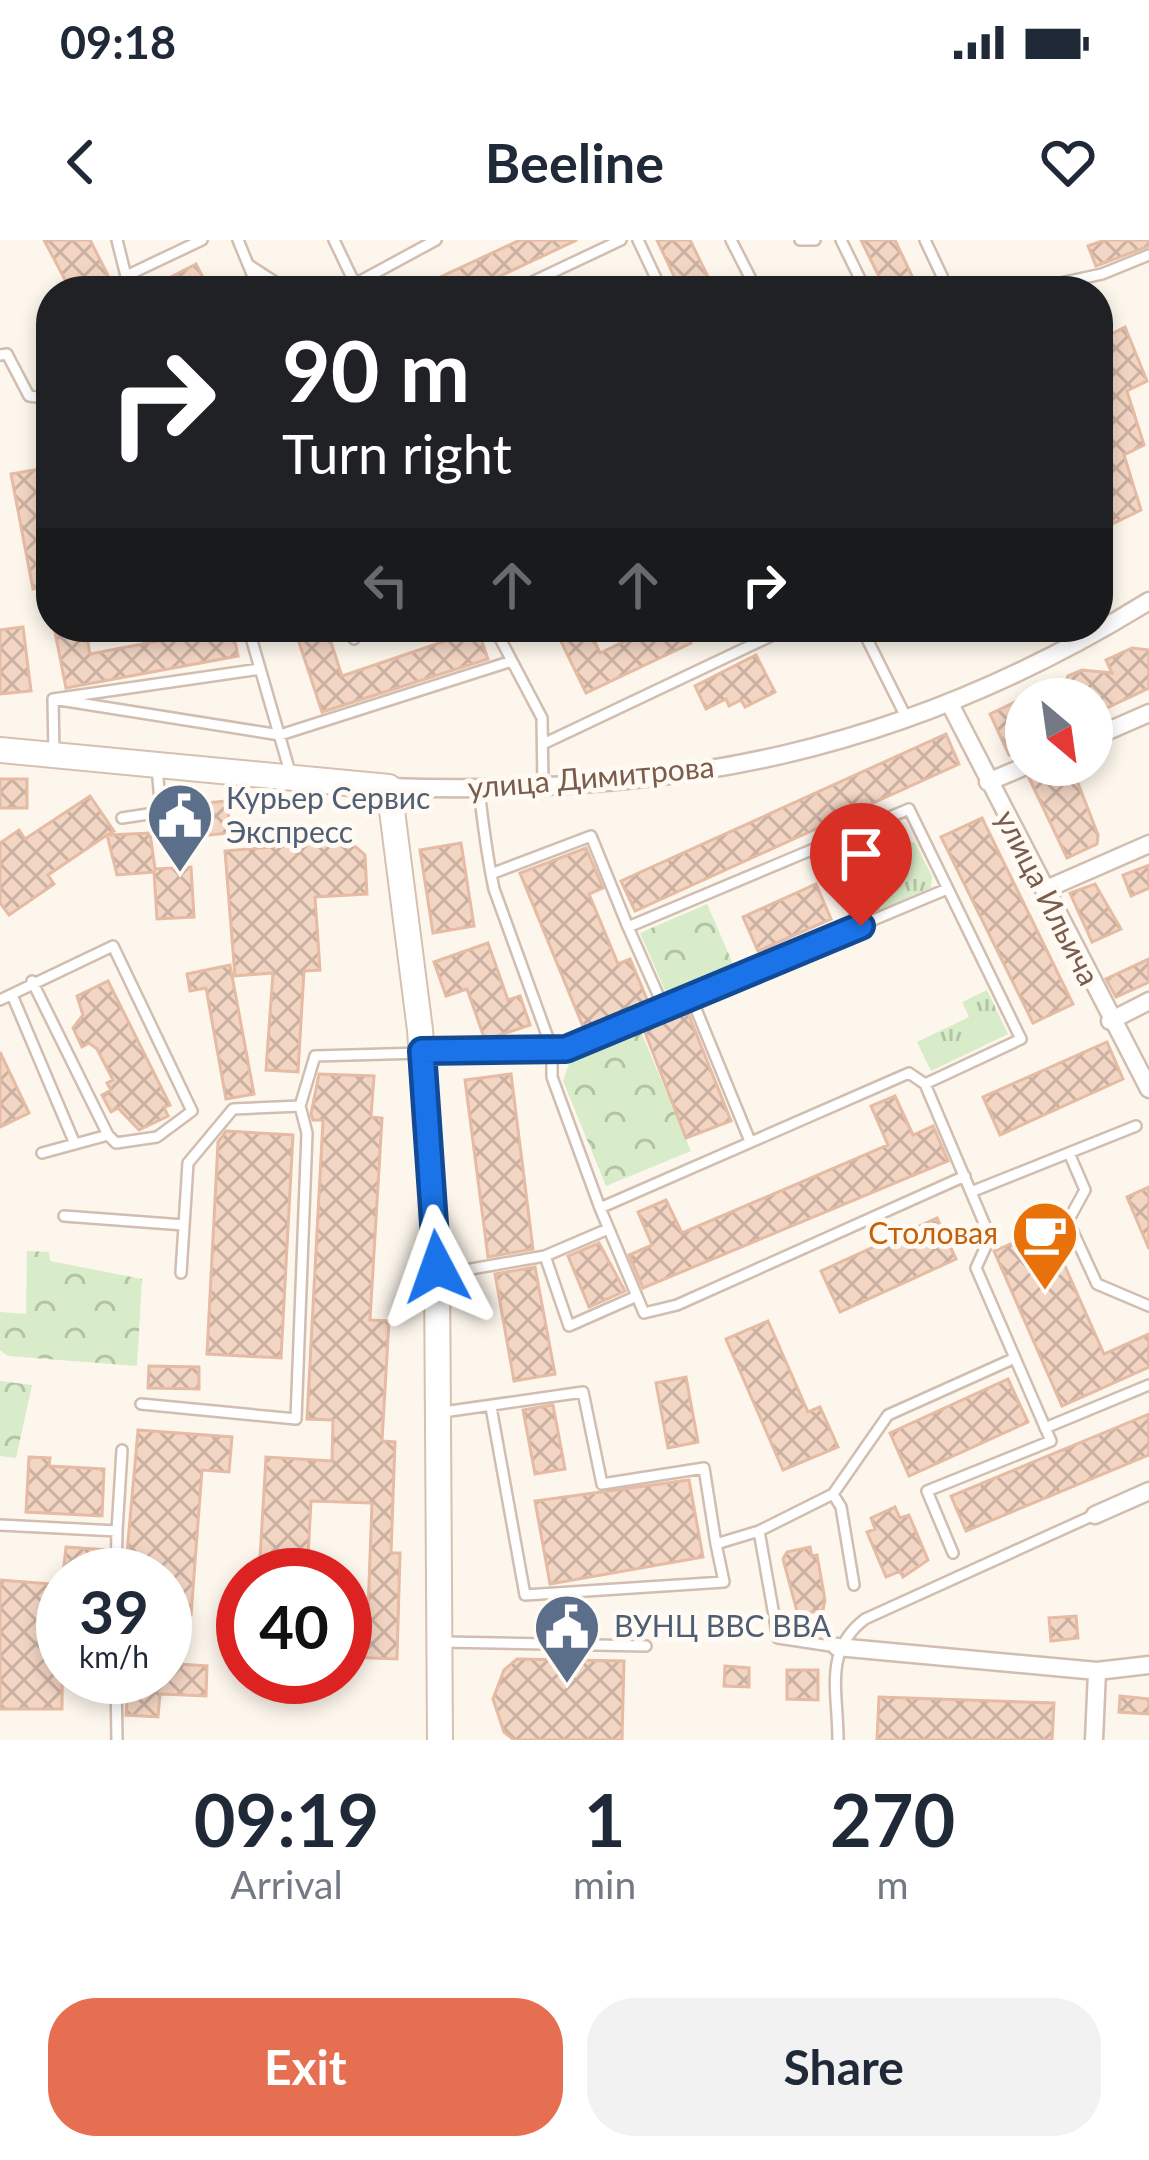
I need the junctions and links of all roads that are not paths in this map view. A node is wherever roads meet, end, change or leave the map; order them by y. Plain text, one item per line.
1 (117, 240) edge
2 (202, 240) edge
3 (238, 240) edge
4 (334, 240) edge
5 (436, 240) edge
6 (621, 240) edge
7 (638, 240) edge
8 (731, 240) edge
9 (800, 240) edge
10 (815, 240) edge
11 (841, 240) edge
12 (925, 240) edge
13 (1149, 255) edge
14 (249, 265) junction
15 (126, 276) edge
16 (128, 276) edge
17 (253, 276) edge
18 (266, 276) edge
19 (351, 276) edge
20 (370, 276) edge
21 (545, 276) edge
22 (655, 276) edge
23 (749, 276) edge
24 (859, 276) edge
25 (942, 276) edge
26 (1093, 276) edge
27 (0, 355) edge
28 (36, 397) edge
29 (1149, 602) edge
30 (1113, 620) edge
31 (252, 642) edge
32 (502, 642) edge
33 (758, 642) edge
34 (868, 642) edge
35 (1071, 642) edge
36 (512, 661) junction
37 (260, 669) junction
38 (53, 699) junction
39 (950, 704) junction
40 (1149, 713) edge
41 (908, 721) junction
42 (1113, 729) edge
43 (280, 735) junction
44 (543, 744) junction
45 (0, 750) edge
46 (54, 753) junction
47 (156, 761) junction
48 (1005, 775) edge
49 (292, 777) junction
50 (988, 782) junction
51 (543, 786) junction
52 (388, 787) junction
53 (479, 790) junction
54 (122, 818) dead end
55 (1149, 844) edge
56 (824, 845) junction
57 (491, 874) junction
58 (947, 889) junction
59 (1044, 890) junction
60 (861, 926) junction
61 (628, 927) junction
62 (32, 981) junction
63 (12, 995) junction
64 (691, 997) junction
65 (0, 1000) edge
66 (1149, 1001) edge
67 (664, 1008) junction
68 (1110, 1021) junction
69 (553, 1049) junction
70 (422, 1051) junction
71 (925, 1084) junction
72 (1149, 1089) edge
73 (300, 1106) junction
74 (1136, 1126) dead end
75 (108, 1135) junction
76 (750, 1141) junction
77 (75, 1144) junction
78 (42, 1153) dead end
79 (1069, 1153) junction
80 (965, 1176) junction
81 (971, 1192) junction
82 (600, 1208) junction
83 (64, 1216) dead end
84 (184, 1225) junction
85 (608, 1229) junction
86 (545, 1256) junction
87 (181, 1273) dead end
88 (437, 1275) junction
89 (637, 1296) junction
90 (1149, 1306) edge
91 (1015, 1358) junction
92 (1149, 1385) edge
93 (141, 1404) dead end
94 (490, 1407) junction
95 (438, 1412) junction
96 (1045, 1428) junction
97 (122, 1450) dead end
98 (1149, 1491) edge
99 (833, 1494) junction
100 (1095, 1515) joint
101 (0, 1525) edge
102 (117, 1531) junction
103 (759, 1531) junction
104 (716, 1544) junction
105 (117, 1548) edge
106 (953, 1552) dead end
107 (854, 1585) dead end
108 (439, 1642) junction
109 (646, 1646) dead end
110 (837, 1647) junction
111 (1148, 1664) edge
112 (1097, 1671) junction
113 (116, 1704) edge
114 (117, 1740) edge
115 (440, 1740) edge
116 (838, 1740) edge
117 (1094, 1740) edge

1 - 15 lane
2 - 16 lane
3 - 14 lane
4 - 19 lane
5 - 20 lane
6 - 21 lane
7 - 22 lane
8 - 23 lane
9 - 10 lane
11 - 24 lane
12 - 25 lane
13 - 26 lane
14 - 17 lane
14 - 18 lane
27 - 28 lane
29 - 30 street, улица Димитрова
31 - 37 lane
32 - 36 lane
33 - 44 lane
34 - 41 lane
35 - 39 street, улица Димитрова
36 - 43 lane
36 - 44 lane
37 - 38 lane
37 - 43 lane
38 - 43 lane
38 - 46 lane
39 - 41 street, улица Димитрова
39 - 50 street, улица Ильича
40 - 42 street
41 - 51 street, улица Димитрова
43 - 49 lane
44 - 51 lane
45 - 46 street, улица Димитрова
46 - 47 street, улица Димитрова
47 - 49 street, улица Димитрова
47 - 54 lane
48 - 50 street
49 - 52 street, улица Димитрова
50 - 59 street, улица Ильича
51 - 53 street, улица Димитрова
52 - 53 street, улица Димитрова
52 - 70 street
53 - 57 lane
55 - 59 street
56 - 58 lane
56 - 60 lane
56 - 61 lane
57 - 61 lane
57 - 69 lane
58 - 60 lane
58 - 71 lane
59 - 68 street, улица Ильича
60 - 64 lane
61 - 67 lane
62 - 63 lane
62 - 75 lane
62 - 75 lane
63 - 65 lane
63 - 77 lane
64 - 67 lane
64 - 76 lane
66 - 68 street
67 - 69 lane
68 - 72 street, улица Ильича
69 - 70 lane
69 - 82 lane
70 - 73 lane
70 - 88 street
71 - 76 lane
71 - 80 lane
73 - 84 lane
73 - 93 lane
74 - 79 lane
75 - 77 lane
76 - 82 lane
77 - 78 lane
79 - 81 lane
79 - 90 lane
80 - 81 lane
80 - 89 lane
81 - 91 lane
82 - 85 lane
83 - 84 lane
84 - 87 lane
85 - 86 lane
85 - 89 lane
86 - 88 lane
86 - 89 lane
88 - 95 street
91 - 96 lane
91 - 99 lane
92 - 96 lane
94 - 95 lane
94 - 104 lane
94 - 104 lane
95 - 108 street
96 - 106 lane
97 - 102 lane
98 - 100 street
99 - 103 lane
99 - 107 lane
100 - 110 lane
101 - 102 lane
102 - 105 lane
103 - 104 lane
103 - 110 lane
108 - 109 lane
108 - 115 street
110 - 112 street
110 - 116 lane
111 - 112 street
112 - 117 street
113 - 114 lane

